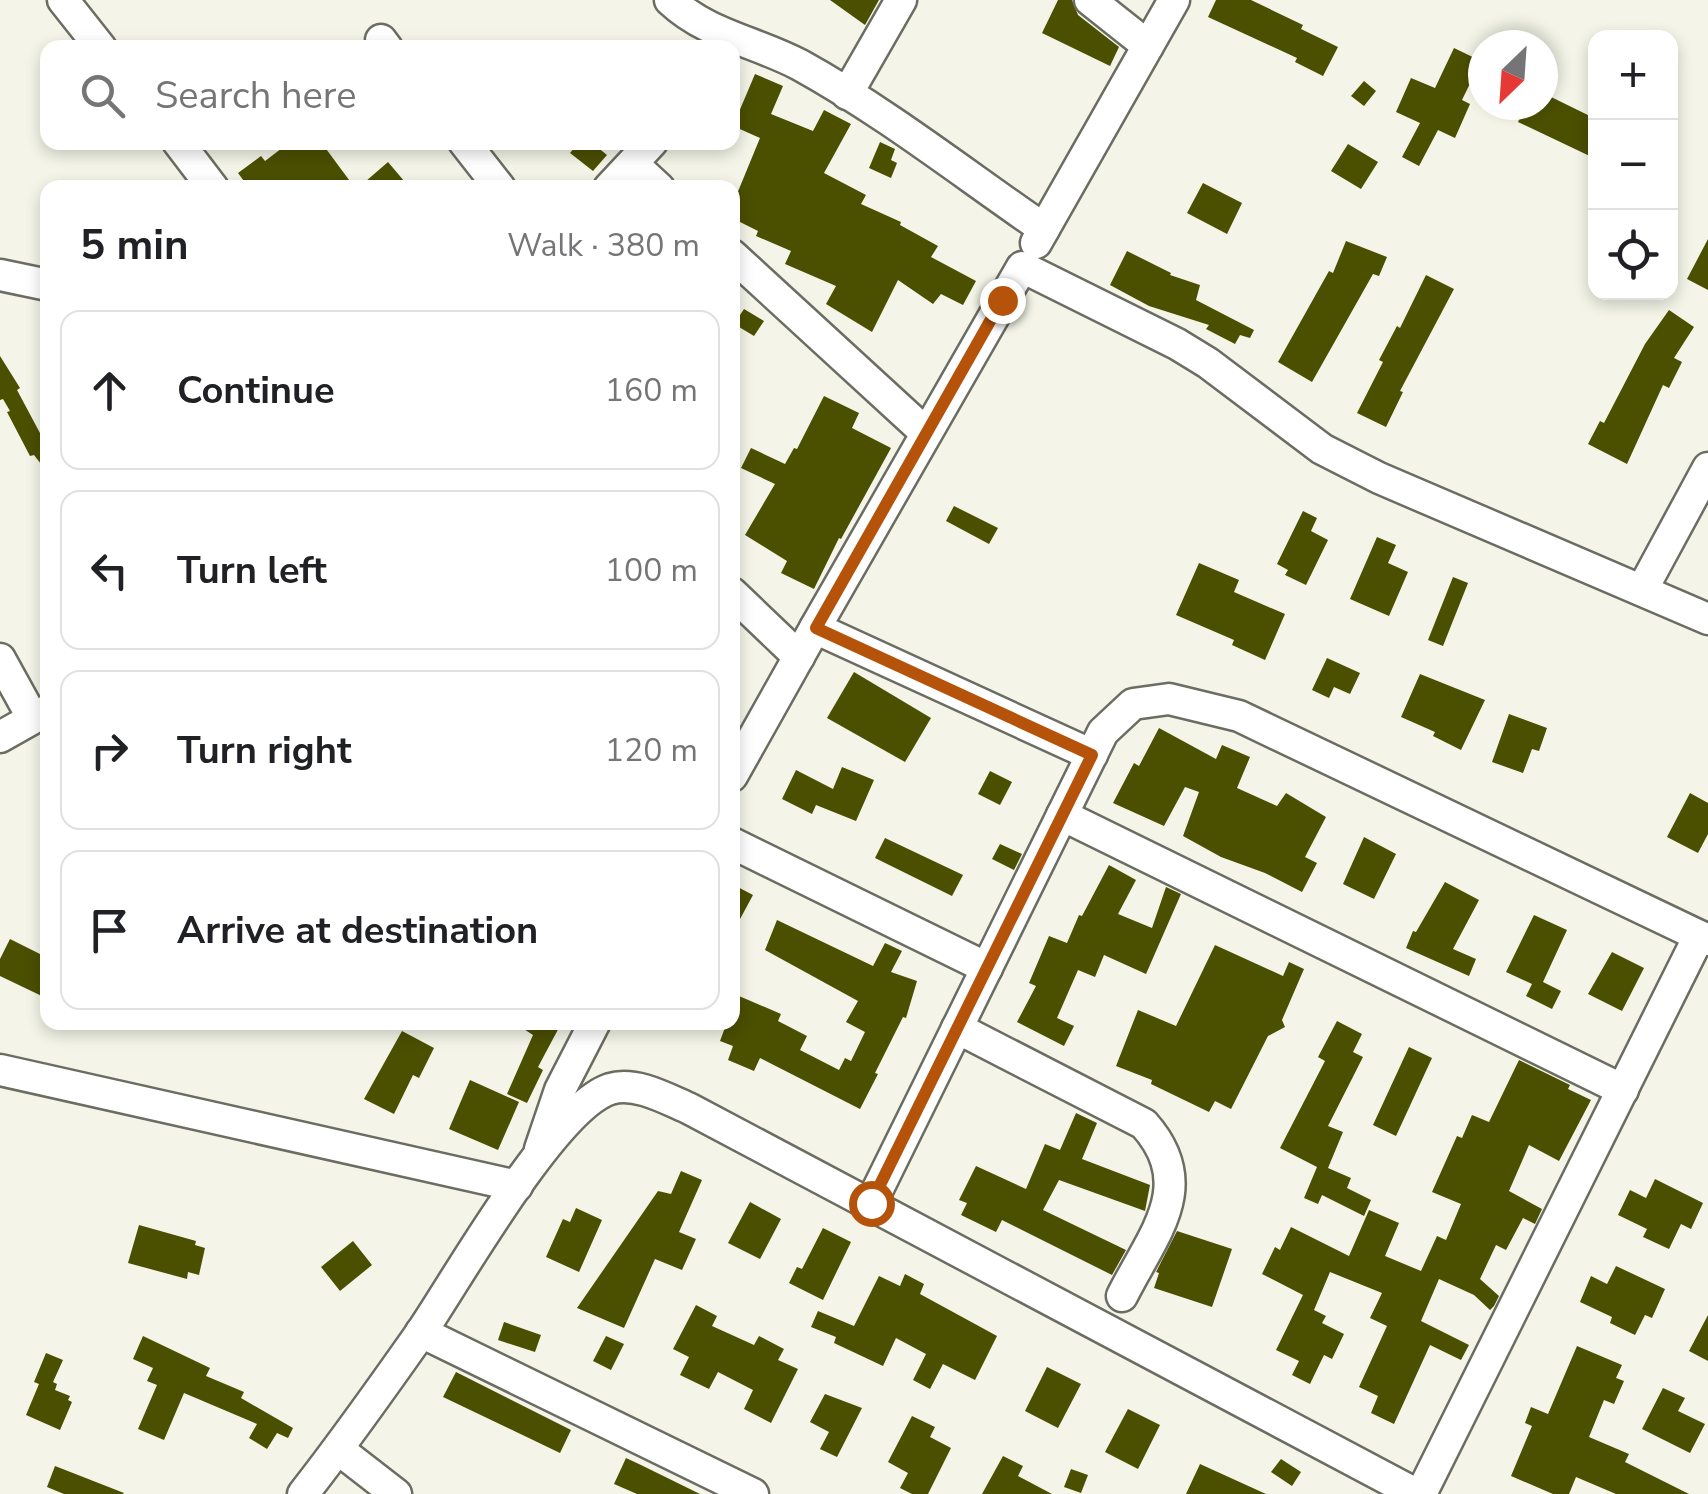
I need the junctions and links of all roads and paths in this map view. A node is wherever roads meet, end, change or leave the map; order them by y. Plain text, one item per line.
1 (63, 0) edge
2 (670, 0) edge
3 (901, 0) edge
4 (1090, 0) edge
5 (1174, 0) edge
6 (96, 40) edge
7 (725, 40) edge
8 (1148, 46) junction
9 (740, 49) edge
10 (847, 94) junction
11 (184, 150) edge
12 (470, 150) edge
13 (642, 153) edge
14 (207, 180) edge
15 (494, 180) edge
16 (617, 180) edge
17 (655, 180) edge
18 (1044, 229) junction
19 (740, 262) edge
20 (1022, 267) junction
21 (0, 275) edge
22 (40, 285) edge
23 (926, 433) junction
24 (1708, 468) edge
25 (1642, 590) junction
26 (740, 601) edge
27 (1708, 619) edge
28 (816, 628) junction
29 (799, 657) junction
30 (0, 658) edge
31 (40, 714) edge
32 (0, 737) edge
33 (1092, 755) junction
34 (740, 762) edge
35 (1062, 815) junction
36 (740, 847) edge
37 (1704, 938) edge
38 (987, 968) junction
39 (958, 1028) junction
40 (591, 1030) edge
41 (580, 1050) junction
42 (0, 1070) edge
43 (1623, 1090) junction
44 (663, 1097) junction
45 (538, 1156) junction
46 (517, 1186) junction
47 (871, 1203) junction
48 (1122, 1296) dead end
49 (421, 1332) junction
50 (338, 1449) junction
51 (303, 1494) edge
52 (396, 1494) edge
53 (753, 1494) edge
54 (1418, 1494) edge

1 - 6 street
2 - 7 street
3 - 10 street
4 - 8 street
5 - 8 street
8 - 18 street
9 - 10 street
10 - 18 street
11 - 14 street
12 - 15 street
13 - 16 street
13 - 17 street
18 - 20 street
19 - 23 street
20 - 23 street
20 - 25 street
21 - 22 street
23 - 28 street
24 - 25 street
25 - 27 street
26 - 29 street
28 - 29 street
28 - 33 street
29 - 34 street
30 - 31 street
31 - 32 street
33 - 35 street
33 - 37 street
35 - 38 street
35 - 43 street
36 - 38 street
37 - 43 street
38 - 39 street
39 - 47 street
39 - 48 street
40 - 41 street
41 - 44 street
41 - 45 street
42 - 46 street
43 - 54 street
44 - 45 street
44 - 47 street
45 - 46 street
46 - 49 street
47 - 54 street
49 - 50 street
49 - 53 street
50 - 51 street
50 - 52 street

